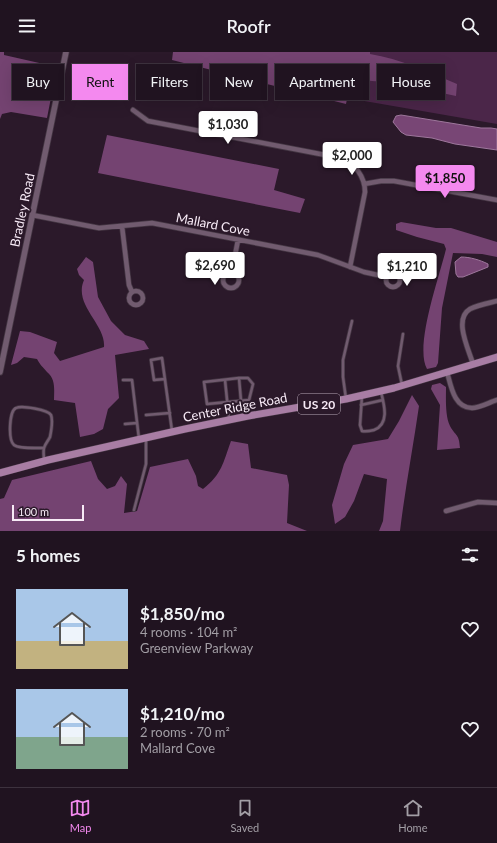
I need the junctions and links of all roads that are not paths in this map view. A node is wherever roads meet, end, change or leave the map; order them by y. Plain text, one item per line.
1 (66, 52) edge
2 (133, 110) dead end
3 (364, 184) junction
4 (497, 200) edge
5 (32, 215) junction
6 (122, 226) junction
7 (238, 240) junction
8 (350, 267) junction
9 (232, 271) dead end
10 (387, 277) dead end
11 (132, 292) dead end
12 (497, 301) edge
13 (352, 321) dead end
14 (403, 334) dead end
15 (497, 357) edge
16 (473, 364) junction
17 (0, 372) edge
18 (446, 372) junction
19 (165, 378) junction
20 (239, 378) junction
21 (123, 380) dead end
22 (225, 380) junction
23 (402, 386) junction
24 (381, 391) junction
25 (362, 396) junction
26 (346, 399) junction
27 (383, 400) junction
28 (497, 400) edge
29 (241, 401) junction
30 (228, 402) junction
31 (361, 405) junction
32 (170, 413) junction
33 (146, 415) dead end
34 (229, 420) junction
35 (137, 423) junction
36 (125, 424) dead end
37 (172, 432) junction
38 (143, 439) junction
39 (44, 448) junction
40 (44, 461) junction
41 (0, 473) edge
42 (497, 503) edge
43 (134, 510) dead end
44 (446, 511) dead end

1 - 5 street, Bradley Road
2 - 3 street
3 - 4 street
3 - 8 street
5 - 6 street, Mallard Cove
5 - 17 street, Bradley Road
6 - 7 street, Mallard Cove
6 - 11 street
7 - 8 street, Mallard Cove
7 - 9 street
8 - 10 street, Mallard Cove
12 - 16 street
13 - 26 lane
14 - 23 lane
15 - 16 main road, Center Ridge Road / US 20
16 - 18 main road, Center Ridge Road / US 20
18 - 23 main road, Center Ridge Road / US 20
18 - 28 street
19 - 19 lane
19 - 32 lane
20 - 22 lane
20 - 29 lane
20 - 29 lane
21 - 35 lane
22 - 30 lane
22 - 30 lane
23 - 24 main road, Center Ridge Road / US 20
24 - 25 main road, Center Ridge Road / US 20
24 - 27 lane
25 - 26 main road, Center Ridge Road / US 20
25 - 31 lane
26 - 34 main road, Center Ridge Road / US 20
27 - 31 lane
27 - 31 lane
29 - 30 lane
30 - 34 lane
32 - 33 lane
32 - 37 lane
34 - 37 main road, Center Ridge Road / US 20
35 - 36 lane
35 - 38 lane
37 - 38 main road, Center Ridge Road / US 20
38 - 40 main road, Center Ridge Road / US 20
38 - 43 lane
39 - 39 lane
39 - 40 lane
40 - 41 main road, Center Ridge Road / US 20
42 - 44 street

